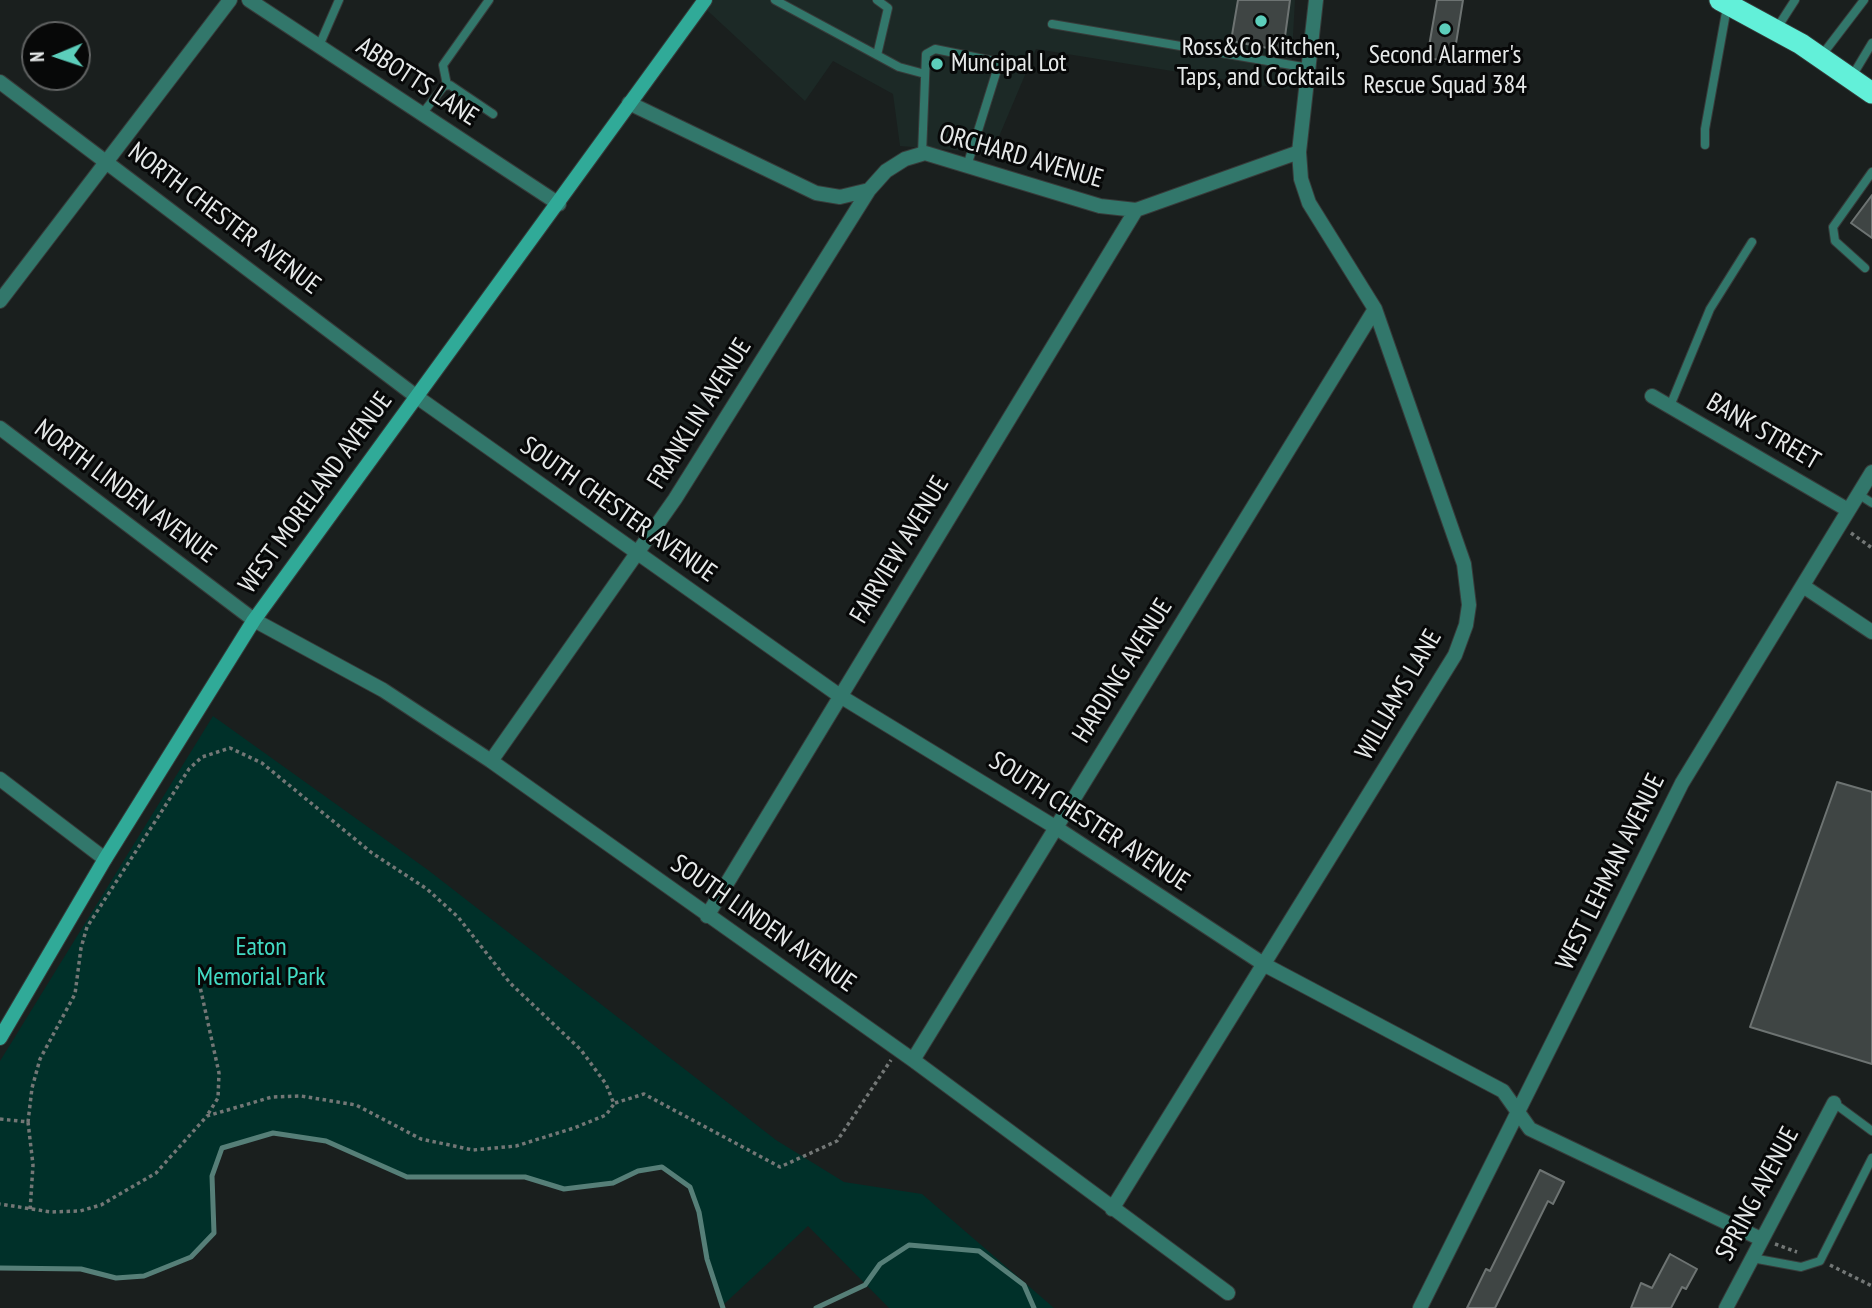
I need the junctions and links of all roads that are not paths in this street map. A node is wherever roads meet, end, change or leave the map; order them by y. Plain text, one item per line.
1 (230, 0) edge
2 (249, 0) edge
3 (339, 0) edge
4 (489, 0) edge
5 (705, 0) edge
6 (775, 0) edge
7 (877, 0) edge
8 (1316, 0) edge
9 (1794, 0) edge
10 (1864, 0) edge
11 (1723, 2) edge
12 (269, 6) edge
13 (1052, 24) dead end
14 (1776, 31) junction
15 (1872, 43) edge
16 (319, 46) junction
17 (877, 55) junction
18 (1820, 58) junction
19 (1309, 68) junction
20 (925, 74) junction
21 (1851, 78) junction
22 (0, 82) edge
23 (447, 86) junction
24 (1872, 93) edge
25 (629, 103) junction
26 (422, 114) junction
27 (493, 114) dead end
28 (1705, 145) dead end
29 (1299, 152) junction
30 (922, 154) junction
31 (107, 160) junction
32 (967, 166) junction
33 (1872, 172) edge
34 (869, 190) junction
35 (559, 204) junction
36 (1136, 210) junction
37 (1752, 242) dead end
38 (1865, 268) dead end
39 (0, 301) edge
40 (1376, 309) junction
41 (1653, 396) dead end
42 (417, 397) junction
43 (1670, 406) junction
44 (0, 428) edge
45 (1872, 472) edge
46 (1858, 494) junction
47 (1872, 503) edge
48 (1848, 510) junction
49 (637, 555) junction
50 (1803, 586) junction
51 (254, 620) junction
52 (1872, 632) edge
53 (840, 696) junction
54 (491, 761) junction
55 (0, 779) edge
56 (1055, 827) junction
57 (106, 859) junction
58 (707, 916) junction
59 (1265, 965) junction
60 (0, 1038) edge
61 (913, 1060) junction
62 (1834, 1103) joint
63 (1519, 1115) junction
64 (1872, 1131) edge
65 (1872, 1158) edge
66 (1112, 1209) junction
67 (1761, 1239) junction
68 (1752, 1258) junction
69 (1228, 1293) dead end
70 (1420, 1308) edge
71 (1726, 1308) edge

1 - 31 street
2 - 12 street, ABBOTTS LANE
3 - 16 lane
4 - 23 lane
5 - 25 street, WEST MORELAND AVENUE
6 - 17 lane
7 - 17 lane
8 - 19 street, WILLIAMS LANE
9 - 14 lane
10 - 18 lane
11 - 14 highway
11 - 28 lane
12 - 16 street, ABBOTTS LANE
13 - 19 lane
14 - 18 highway
15 - 21 lane
16 - 26 street, ABBOTTS LANE
17 - 20 lane
18 - 21 highway
19 - 29 street, WILLIAMS LANE
20 - 30 lane
20 - 32 lane
21 - 24 highway
22 - 31 street, NORTH CHESTER AVENUE
23 - 26 lane
23 - 27 lane
25 - 34 street
25 - 35 street, WEST MORELAND AVENUE
26 - 35 street, ABBOTTS LANE
29 - 36 street, ORCHARD AVENUE
29 - 40 street, WILLIAMS LANE
30 - 32 street, ORCHARD AVENUE
30 - 34 street, ORCHARD AVENUE
31 - 39 street
31 - 42 street, NORTH CHESTER AVENUE
32 - 36 street, ORCHARD AVENUE
33 - 38 lane
34 - 49 street, FRANKLIN AVENUE
35 - 42 street, WEST MORELAND AVENUE
36 - 53 street, FAIRVIEW AVENUE
37 - 43 lane
40 - 56 street, HARDING AVENUE
40 - 59 street, WILLIAMS LANE
41 - 43 street, BANK STREET
42 - 49 street, SOUTH CHESTER AVENUE
42 - 51 street, WEST MORELAND AVENUE
43 - 48 street, BANK STREET
44 - 51 street, NORTH LINDEN AVENUE
45 - 46 street, WEST LEHMAN AVENUE
46 - 47 lane
46 - 48 street, WEST LEHMAN AVENUE
48 - 50 street, WEST LEHMAN AVENUE
49 - 53 street, SOUTH CHESTER AVENUE
49 - 54 street, FRANKLIN AVENUE
50 - 52 street
50 - 63 street, WEST LEHMAN AVENUE
51 - 54 street, SOUTH LINDEN AVENUE
51 - 57 street, WEST MORELAND AVENUE
53 - 56 street, SOUTH CHESTER AVENUE
53 - 58 street, FAIRVIEW AVENUE
54 - 58 street, SOUTH LINDEN AVENUE
55 - 57 street
56 - 59 street, SOUTH CHESTER AVENUE
56 - 61 street, HARDING AVENUE
57 - 60 street, WEST MORELAND AVENUE
58 - 61 street, SOUTH LINDEN AVENUE
59 - 63 street, SOUTH CHESTER AVENUE
59 - 66 street, WILLIAMS LANE
61 - 66 street, SOUTH LINDEN AVENUE
62 - 64 lane
62 - 67 street, SPRING AVENUE
63 - 67 street, SOUTH CHESTER AVENUE
63 - 70 street, WEST LEHMAN AVENUE
65 - 68 lane
66 - 69 street, SOUTH LINDEN AVENUE
67 - 68 street, SPRING AVENUE
68 - 71 street, SPRING AVENUE

